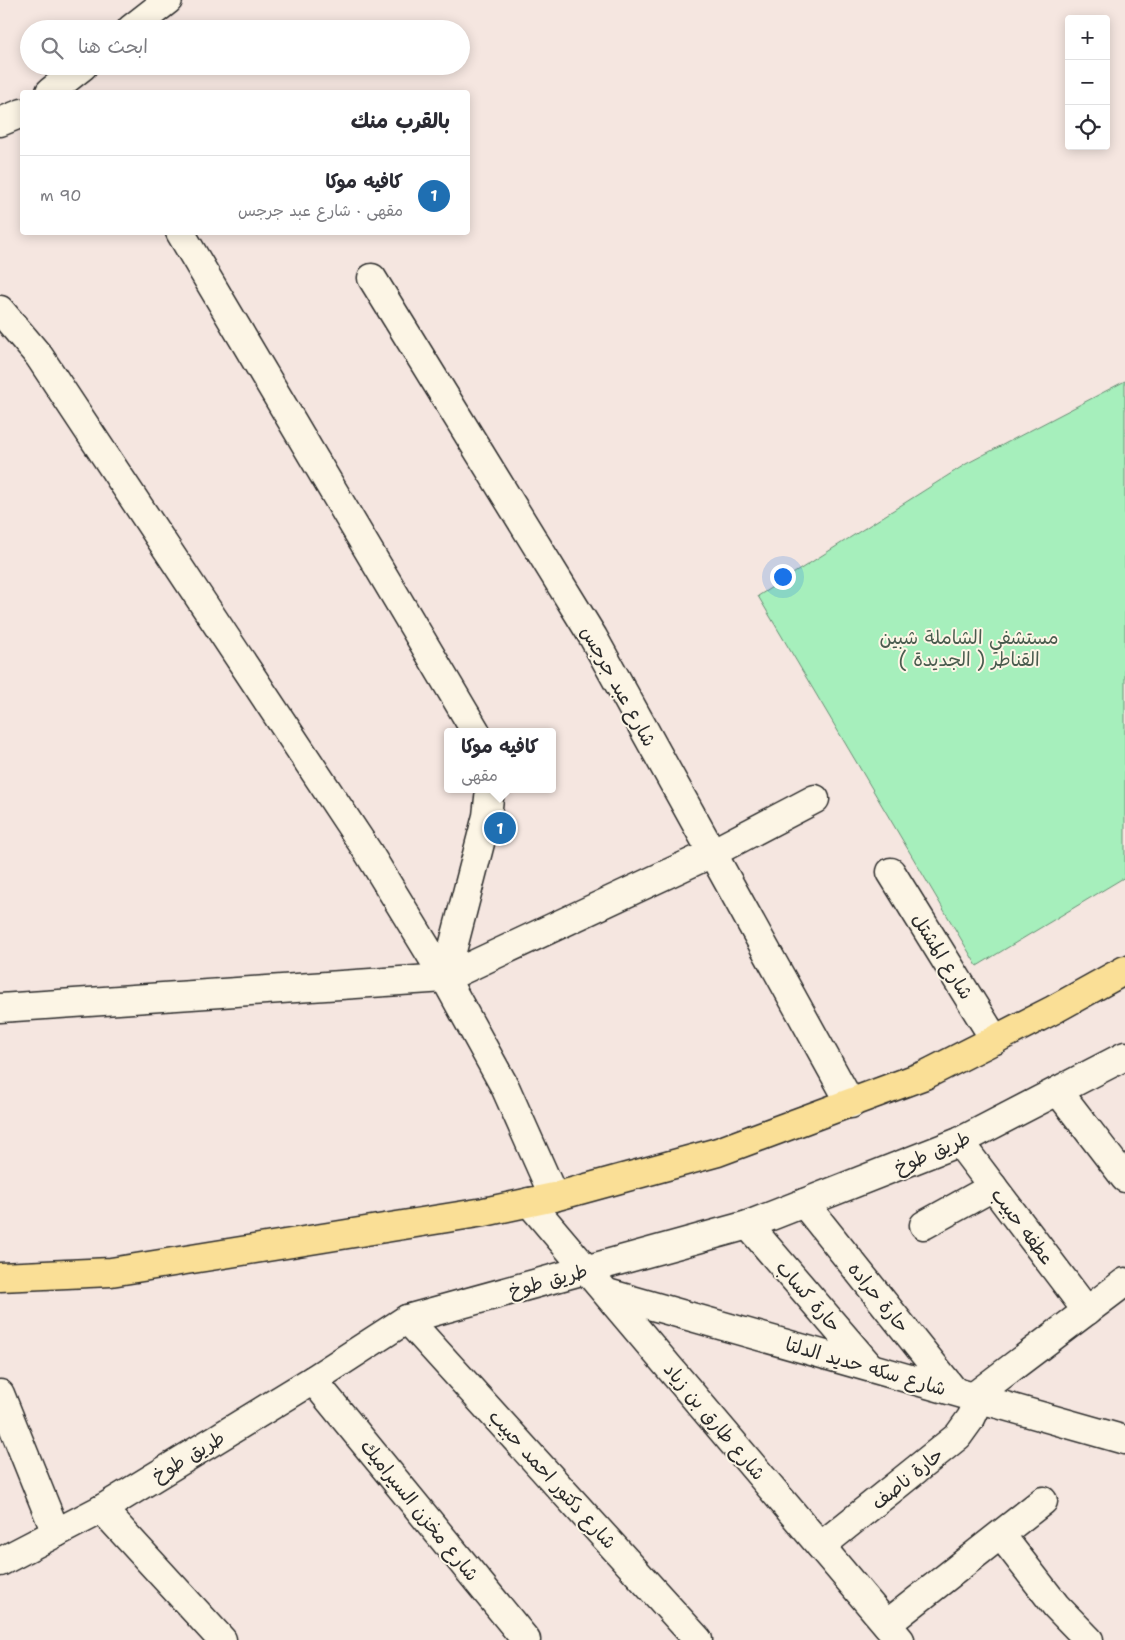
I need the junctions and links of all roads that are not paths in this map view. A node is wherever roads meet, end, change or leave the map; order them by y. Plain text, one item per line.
1 (168, 0) edge
2 (142, 20) edge
3 (72, 75) edge
4 (53, 90) edge
5 (20, 114) edge
6 (0, 122) edge
7 (182, 235) edge
8 (372, 278) dead end
9 (0, 310) edge
10 (474, 728) edge
11 (490, 793) edge
12 (815, 799) dead end
13 (712, 853) junction
14 (891, 872) dead end
15 (1125, 970) edge
16 (445, 978) junction
17 (0, 1008) edge
18 (995, 1040) junction
19 (1125, 1056) edge
20 (1058, 1091) junction
21 (851, 1104) junction
22 (958, 1142) junction
23 (1125, 1178) edge
24 (993, 1187) junction
25 (542, 1199) junction
26 (804, 1203) junction
27 (924, 1225) dead end
28 (748, 1226) junction
29 (587, 1269) junction
30 (0, 1277) edge
31 (1125, 1282) edge
32 (607, 1293) junction
33 (1087, 1311) junction
34 (407, 1319) junction
35 (870, 1367) junction
36 (313, 1380) junction
37 (0, 1394) edge
38 (969, 1396) junction
39 (1125, 1440) edge
40 (1043, 1501) dead end
41 (102, 1509) junction
42 (56, 1533) junction
43 (1001, 1535) junction
44 (821, 1546) junction
45 (0, 1562) edge
46 (894, 1632) edge
47 (222, 1640) edge
48 (526, 1640) edge
49 (698, 1640) edge
50 (1089, 1640) edge

1 - 2 street
3 - 4 street
5 - 6 street
7 - 10 street
8 - 13 street, شارع عبد جرجس
9 - 16 street, شارع طارق بن زياد
11 - 16 street
12 - 13 street
13 - 16 street
13 - 21 street, شارع عبد جرجس
14 - 18 street, شارع المشتل
15 - 18 main road
16 - 17 street
16 - 25 street, شارع طارق بن زياد
18 - 21 main road
19 - 20 street, طريق طوخ
20 - 22 street, طريق طوخ
20 - 23 street
21 - 25 main road
22 - 24 street, عطفه حبيب
22 - 26 street, طريق طوخ
24 - 27 street
24 - 33 street, عطفه حبيب
25 - 29 street, شارع طارق بن زياد
25 - 30 main road
26 - 28 street, طريق طوخ
26 - 38 street, حارة حراده
28 - 29 street, طريق طوخ
28 - 35 street, حارة كساب
29 - 32 street, شارع طارق بن زياد
29 - 34 street, طريق طوخ
31 - 33 street
32 - 35 street, شارع سكه حديد الدلتا
32 - 44 street, شارع طارق بن زياد
33 - 38 street
34 - 36 street, طريق طوخ
34 - 49 street, شارع دكتور احمد حبيب
35 - 38 street, شارع سكه حديد الدلتا
36 - 41 street, طريق طوخ
36 - 48 street, شارع مخزن السيراميك
37 - 42 street
38 - 39 street, شارع سكه حديد الدلتا
38 - 44 street, حارة ناصف
40 - 43 street
41 - 42 street, طريق طوخ
41 - 47 street
42 - 45 street, طريق طوخ
43 - 46 street
43 - 50 street
44 - 46 street, شارع طارق بن زياد

